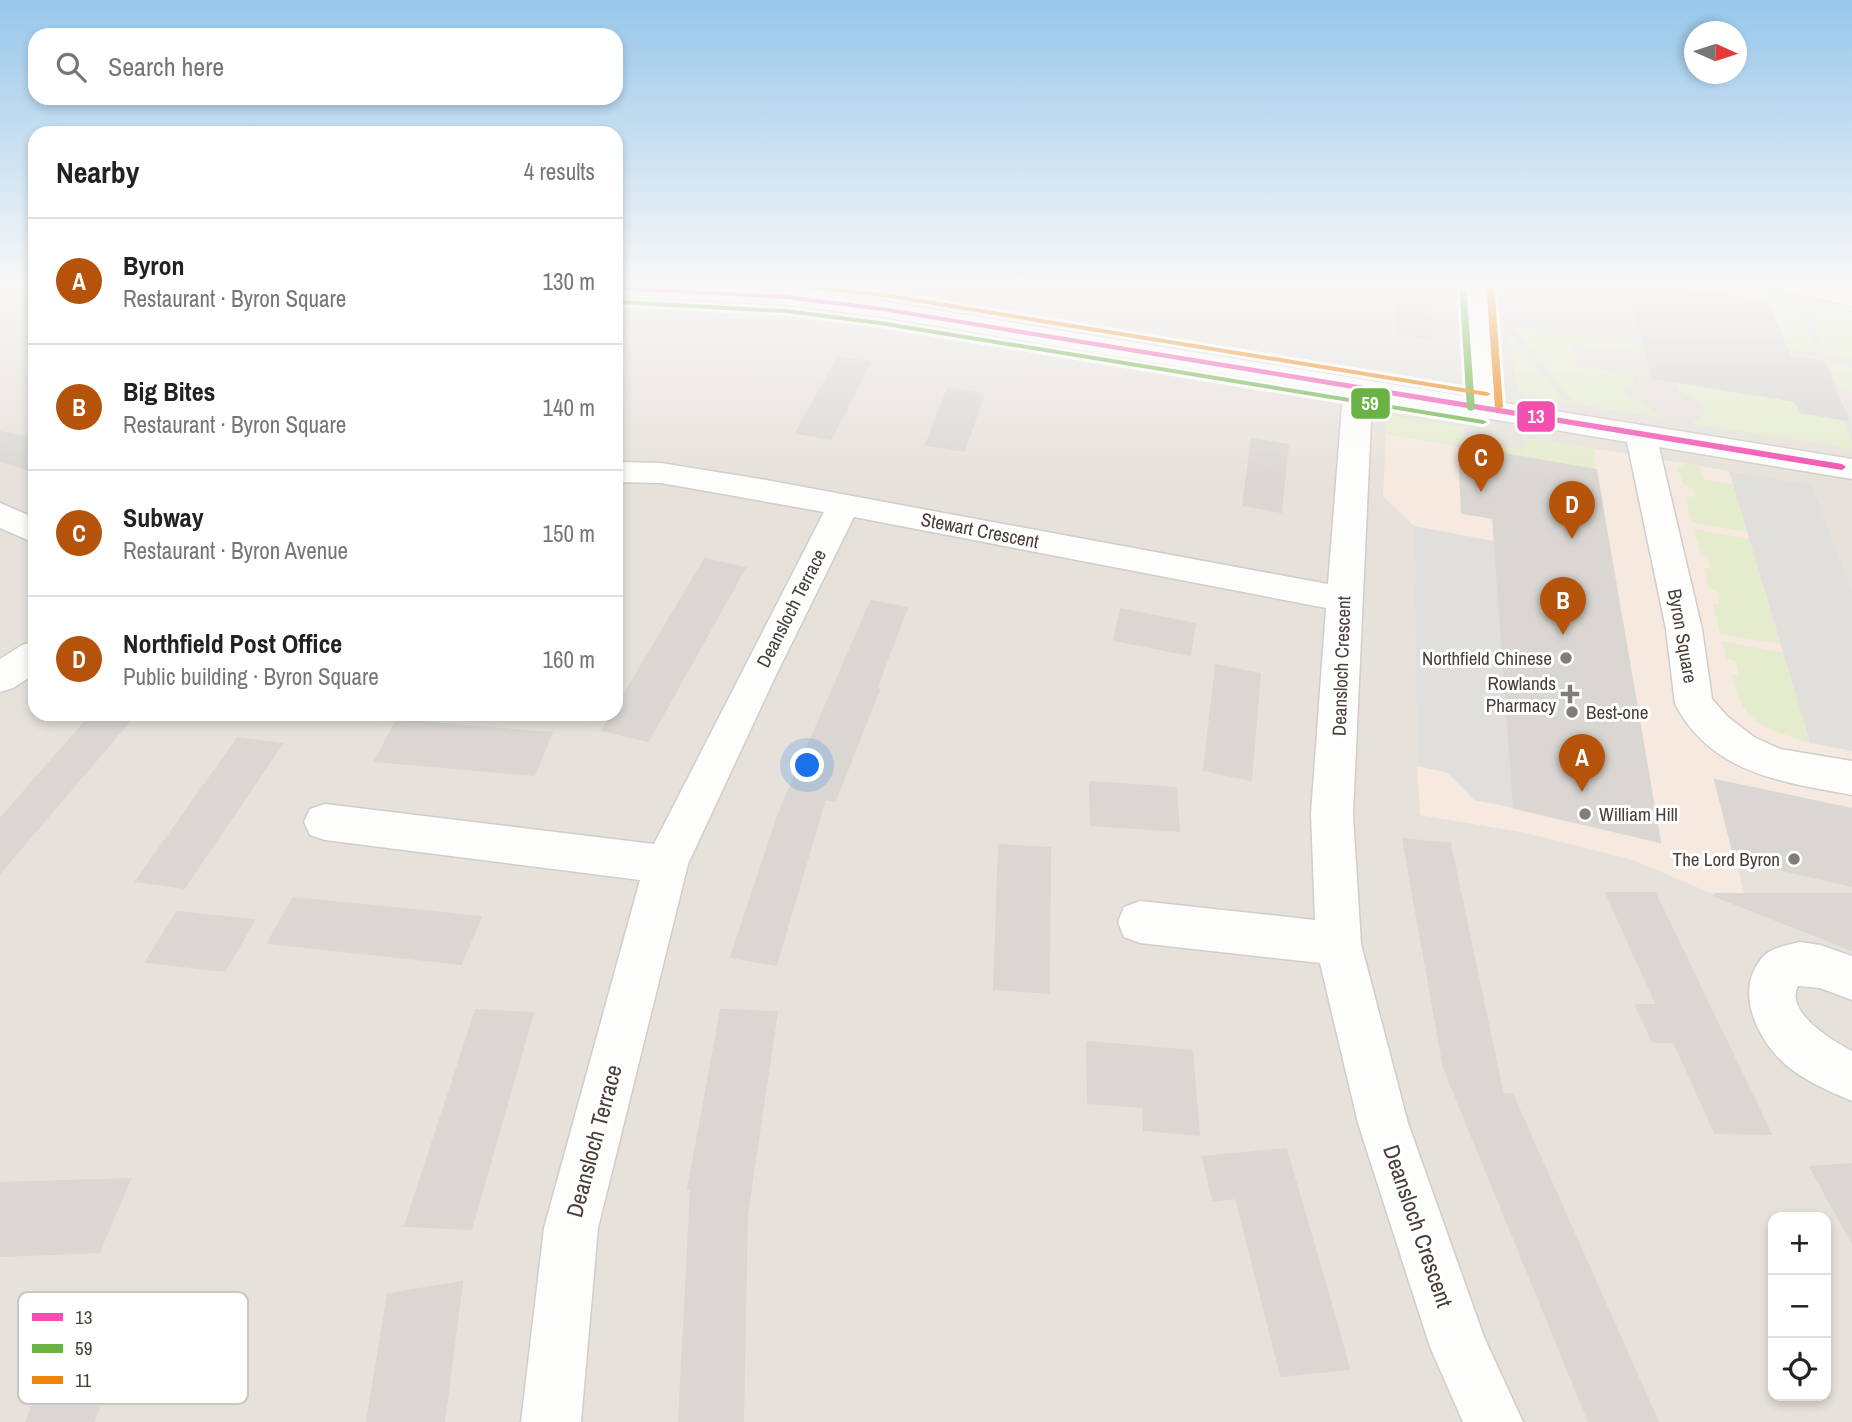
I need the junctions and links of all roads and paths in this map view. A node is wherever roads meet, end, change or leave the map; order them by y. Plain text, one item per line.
1 (1120, 348) edge
2 (1481, 348) edge
3 (1358, 388) junction
4 (1485, 408) junction
5 (1641, 434) junction
6 (623, 472) edge
7 (1849, 475) edge
8 (844, 504) junction
9 (0, 514) edge
10 (28, 528) edge
11 (1343, 599) junction
12 (28, 660) edge
13 (0, 678) edge
14 (1852, 778) edge
15 (325, 822) dead end
16 (666, 864) junction
17 (1140, 922) dead end
18 (1338, 944) junction
19 (1852, 978) edge
20 (1852, 1076) edge
21 (551, 1422) edge
22 (1493, 1422) edge

1 - 3 street
2 - 4 street
3 - 4 street
3 - 11 street, Deansloch Crescent
4 - 5 street
5 - 7 street
5 - 14 street, Byron Square
6 - 8 street, Stewart Crescent
8 - 11 street, Stewart Crescent
8 - 16 street, Deansloch Terrace
9 - 10 street
11 - 18 street, Deansloch Crescent
12 - 13 street
15 - 16 street
16 - 21 street, Deansloch Terrace
17 - 18 street
18 - 22 street, Deansloch Crescent
19 - 20 street

